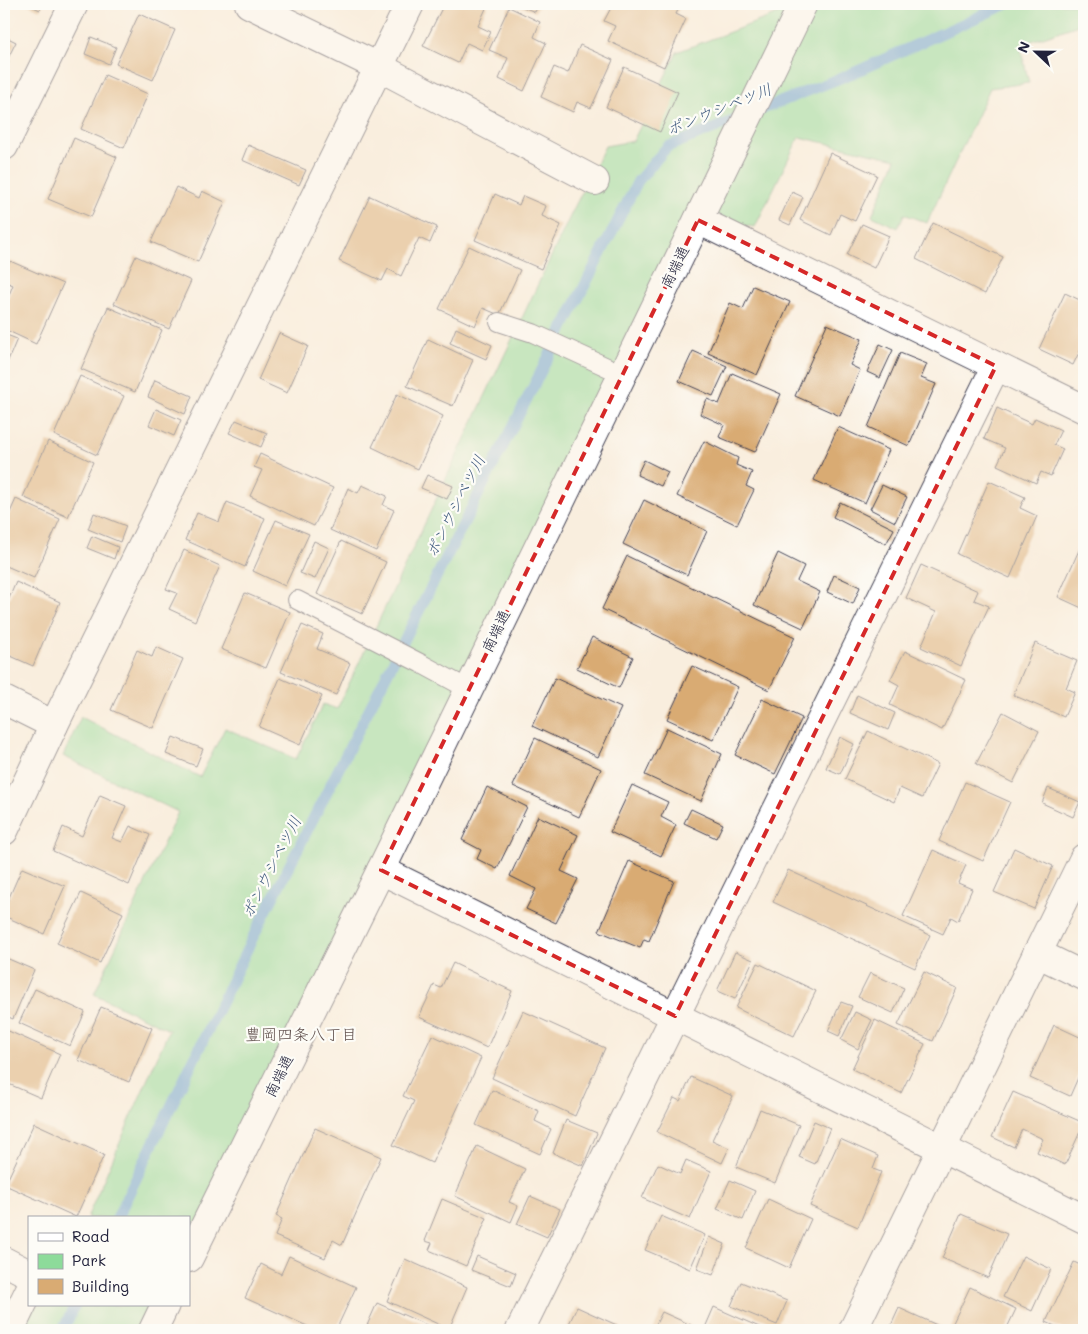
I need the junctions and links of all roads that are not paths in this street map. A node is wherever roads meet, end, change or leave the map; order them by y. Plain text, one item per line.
1 (74, 4) edge
2 (249, 4) edge
3 (410, 4) edge
4 (803, 4) edge
5 (379, 67) junction
6 (4, 146) edge
7 (595, 181) dead end
8 (698, 220) junction
9 (499, 322) dead end
10 (996, 366) junction
11 (622, 374) junction
12 (1084, 409) edge
13 (297, 600) dead end
14 (468, 689) junction
15 (4, 700) edge
16 (54, 725) junction
17 (4, 832) edge
18 (1084, 858) edge
19 (381, 870) junction
20 (1037, 953) junction
21 (1084, 976) edge
22 (675, 1016) junction
23 (942, 1148) junction
24 (1084, 1219) edge
25 (190, 1256) edge
26 (4, 1261) edge
27 (28, 1273) edge
28 (28, 1293) edge
29 (165, 1306) edge
30 (10, 1330) edge
31 (153, 1330) edge
32 (520, 1330) edge
33 (853, 1330) edge

1 - 6 street
2 - 5 street
3 - 5 street
4 - 8 street, 南端通
5 - 7 street
5 - 16 street
8 - 10 street
8 - 11 street, 南端通
9 - 11 lane
10 - 12 street
10 - 22 street
11 - 14 street, 南端通
13 - 14 lane
14 - 19 street, 南端通
15 - 16 street
16 - 17 street
18 - 20 street
19 - 22 street
19 - 25 street, 南端通
20 - 21 street
20 - 23 street
22 - 23 street
22 - 32 street
23 - 24 street
23 - 33 street
26 - 27 street
28 - 30 street
29 - 31 street

